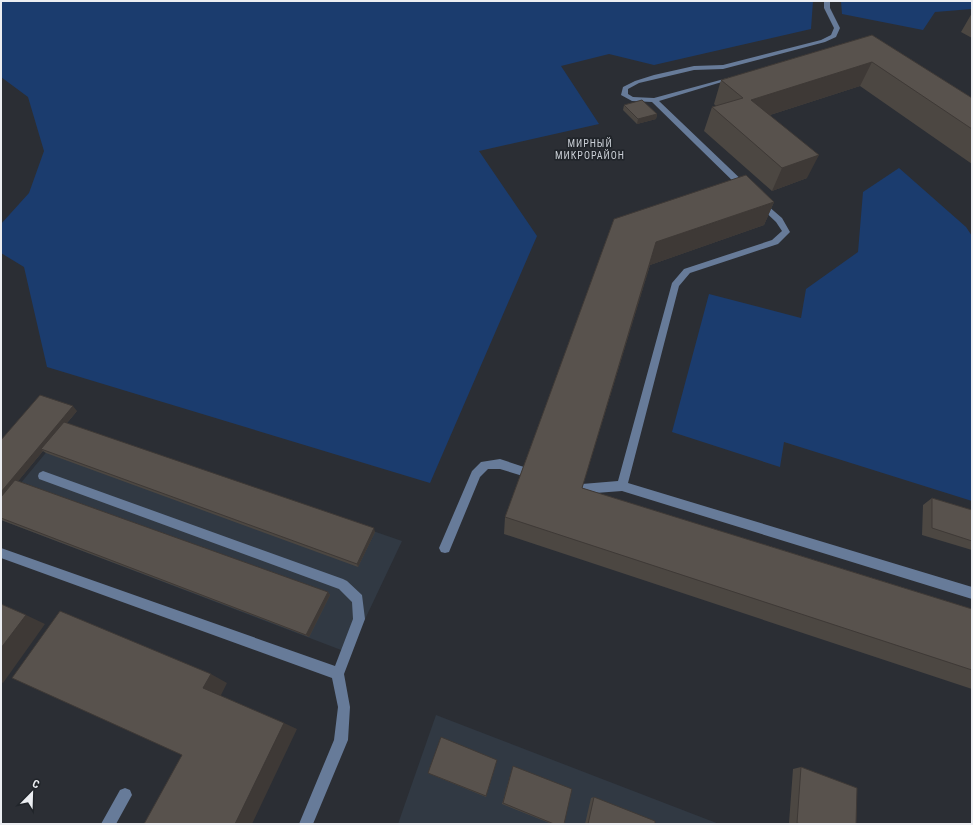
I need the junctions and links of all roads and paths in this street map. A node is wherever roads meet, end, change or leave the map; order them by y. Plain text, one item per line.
1 (827, 1) edge
2 (829, 49) edge
3 (814, 53) edge
4 (745, 73) edge
5 (654, 100) junction
6 (526, 472) edge
7 (43, 476) dead end
8 (622, 486) junction
9 (582, 489) edge
10 (445, 548) dead end
11 (1, 554) edge
12 (972, 593) edge
13 (338, 674) junction
14 (125, 796) dead end
15 (108, 824) edge
16 (306, 824) edge

1 - 5 lane
2 - 3 lane
4 - 5 lane
5 - 8 lane
6 - 10 lane
7 - 13 lane
8 - 9 lane
8 - 12 lane
11 - 13 lane
13 - 16 lane
14 - 15 lane

